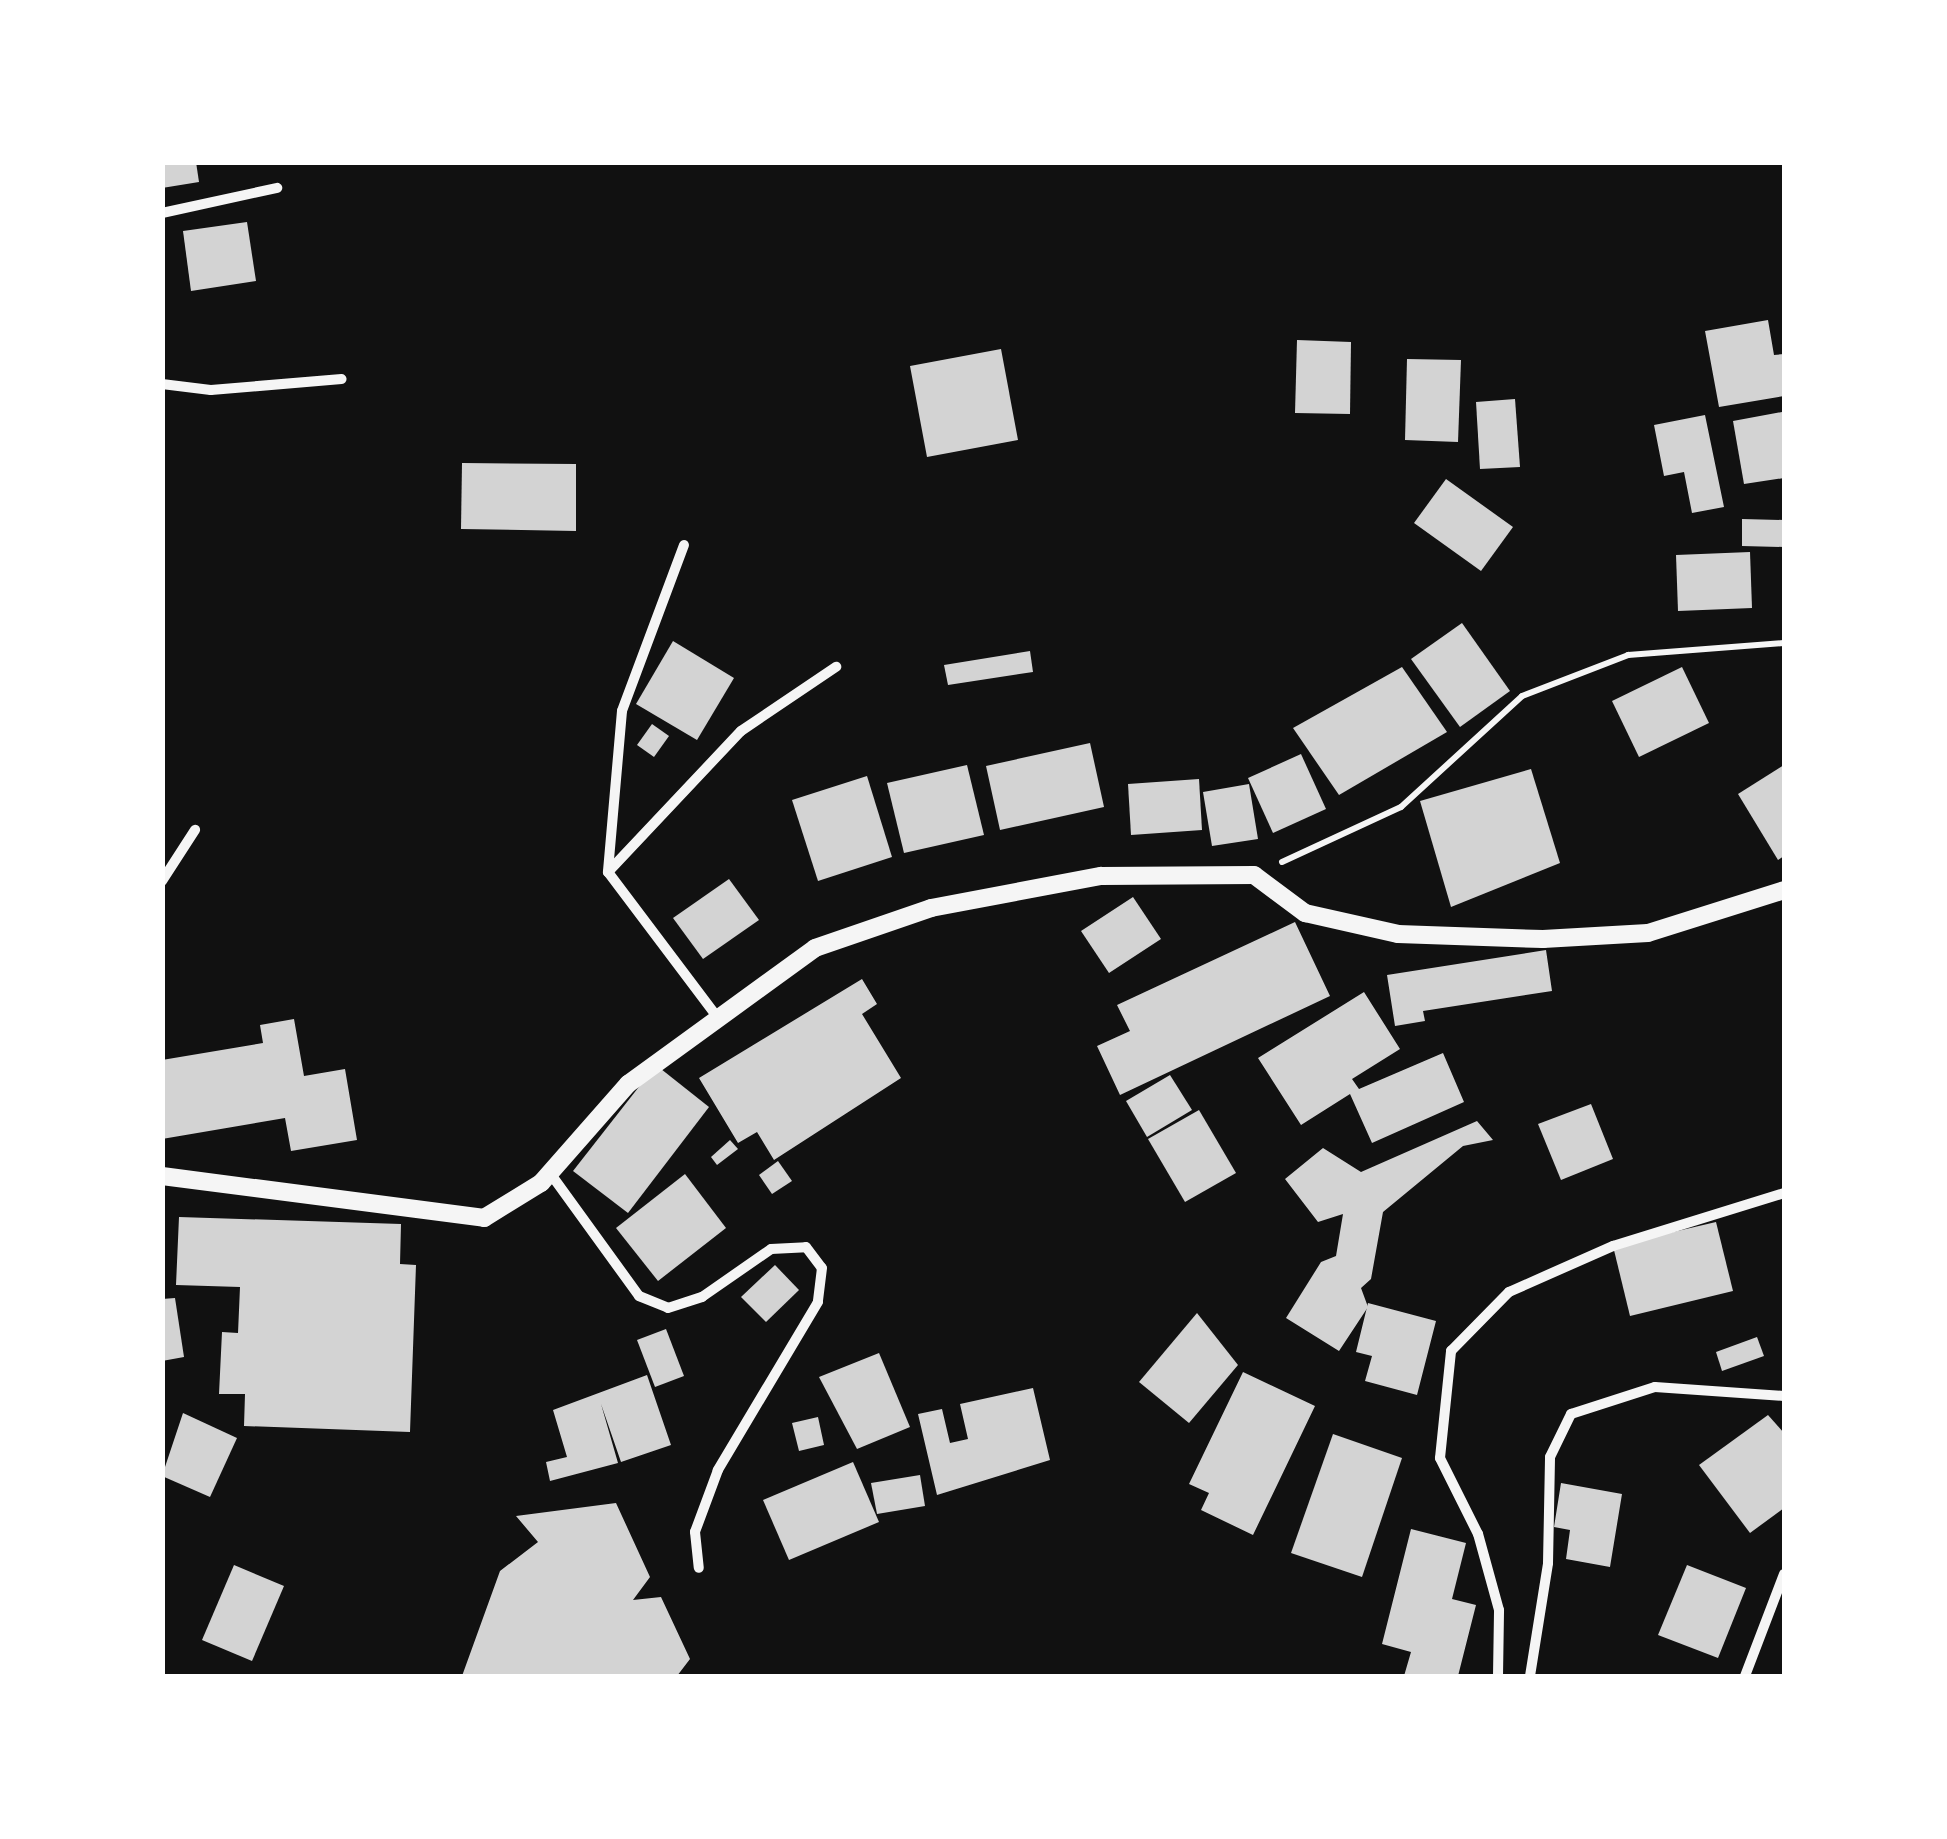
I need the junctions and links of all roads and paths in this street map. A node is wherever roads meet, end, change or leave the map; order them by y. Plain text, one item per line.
1 (277, 188) dead end
2 (162, 212) edge
3 (342, 379) dead end
4 (162, 384) edge
5 (684, 544) dead end
6 (1784, 643) edge
7 (836, 667) dead end
8 (195, 830) dead end
9 (608, 872) junction
10 (1254, 875) junction
11 (162, 881) edge
12 (1784, 890) edge
13 (718, 1018) junction
14 (550, 1173) junction
15 (162, 1176) edge
16 (1784, 1193) edge
17 (1784, 1396) edge
18 (699, 1568) dead end
19 (1784, 1574) edge
20 (1498, 1676) edge
21 (1530, 1676) edge
22 (1744, 1676) edge

1 - 2 street
3 - 4 street
5 - 9 street
6 - 10 path
7 - 9 street
8 - 11 street
9 - 13 street
10 - 12 street
10 - 13 street
13 - 14 street
14 - 15 street
14 - 18 street
16 - 20 street
17 - 21 street
19 - 22 street

